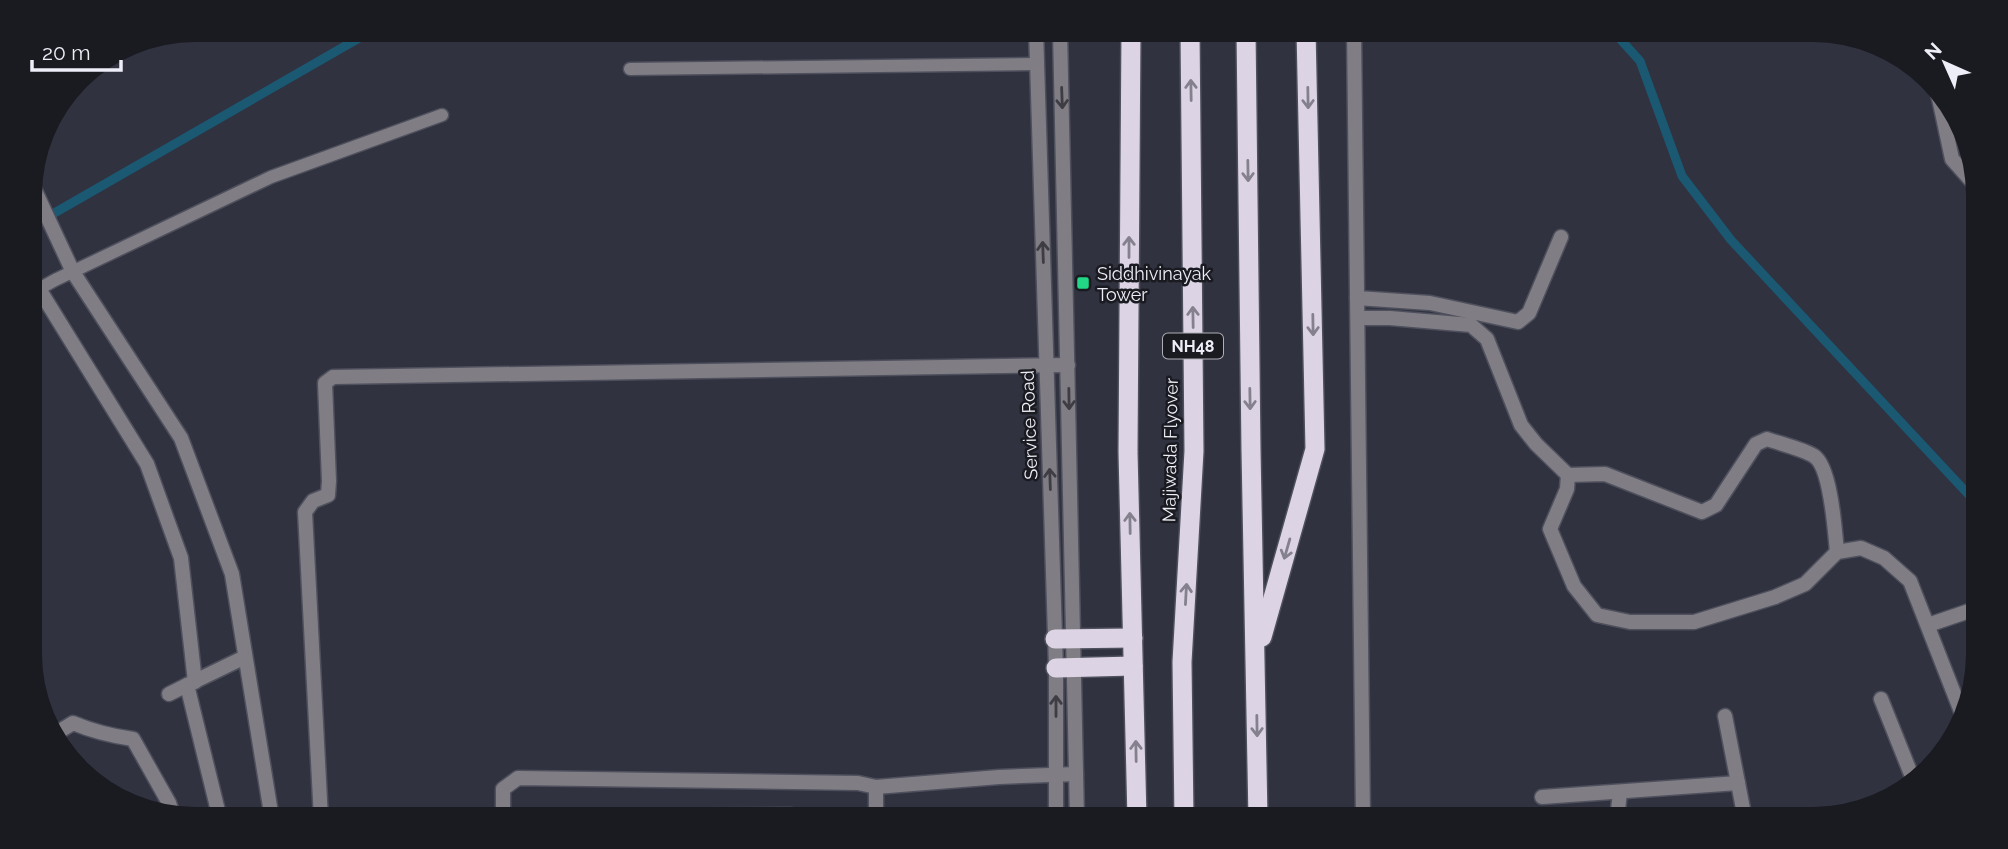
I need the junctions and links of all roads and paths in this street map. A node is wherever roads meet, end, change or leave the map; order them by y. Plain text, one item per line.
1 (1036, 42) edge
2 (1060, 42) edge
3 (1131, 42) edge
4 (1190, 42) edge
5 (1246, 42) edge
6 (1306, 42) edge
7 (1354, 42) edge
8 (1037, 64) junction
9 (629, 69) dead end
10 (1942, 114) edge
11 (442, 115) dead end
12 (1965, 173) edge
13 (42, 206) edge
14 (1561, 237) dead end
15 (73, 272) junction
16 (42, 288) edge
17 (1357, 298) junction
18 (42, 302) edge
19 (1358, 318) junction
20 (1068, 365) junction
21 (1047, 366) junction
22 (1568, 475) junction
23 (1837, 552) junction
24 (1966, 612) edge
25 (1928, 625) junction
26 (1133, 638) junction
27 (1065, 639) junction
28 (245, 657) junction
29 (1256, 658) junction
30 (1133, 666) junction
31 (1065, 668) junction
32 (191, 683) junction
33 (169, 694) dead end
34 (1881, 699) dead end
35 (1958, 703) edge
36 (1725, 716) dead end
37 (62, 730) edge
38 (1910, 771) edge
39 (1076, 774) junction
40 (1057, 775) junction
41 (1738, 783) junction
42 (876, 787) junction
43 (1620, 792) junction
44 (1542, 797) dead end
45 (170, 805) edge
46 (217, 807) edge
47 (270, 807) edge
48 (320, 807) edge
49 (503, 807) edge
50 (876, 807) edge
51 (1056, 807) edge
52 (1077, 807) edge
53 (1137, 807) edge
54 (1185, 807) edge
55 (1258, 807) edge
56 (1363, 807) edge
57 (1618, 807) edge
58 (1743, 807) edge

1 - 8 street, Service Road
2 -> 20 street, Service Road
26 -> 3 highway
54 -> 4 highway, Majiwada Flyover / NH48
5 -> 29 highway
6 -> 29 highway
7 - 17 street
8 - 9 lane
21 -> 8 street, Service Road
10 - 12 street
11 - 15 lane
13 - 15 street
14 - 17 street
15 - 16 lane
15 - 28 street
17 - 19 street
18 - 32 street
19 - 22 street
19 - 56 street
20 - 21 street
20 -> 27 street, Service Road
27 -> 21 street, Service Road
21 - 48 street
22 - 23 street
22 - 23 street
23 - 25 street
24 - 25 street
25 - 35 street
26 - 27 highway
26 - 30 highway
27 - 31 street, Service Road
28 - 32 street
28 - 47 street
29 -> 55 highway
30 - 31 highway
53 -> 30 highway
31 - 39 street, Service Road
40 -> 31 street, Service Road
32 - 33 street
32 - 46 street
34 - 38 street
36 - 41 street
37 - 45 street
39 - 40 street
39 - 52 street, Service Road
40 - 42 street
40 - 51 street, Service Road
41 - 43 street
41 - 58 street
42 - 49 street
42 - 50 street
43 - 44 street
43 - 57 street

